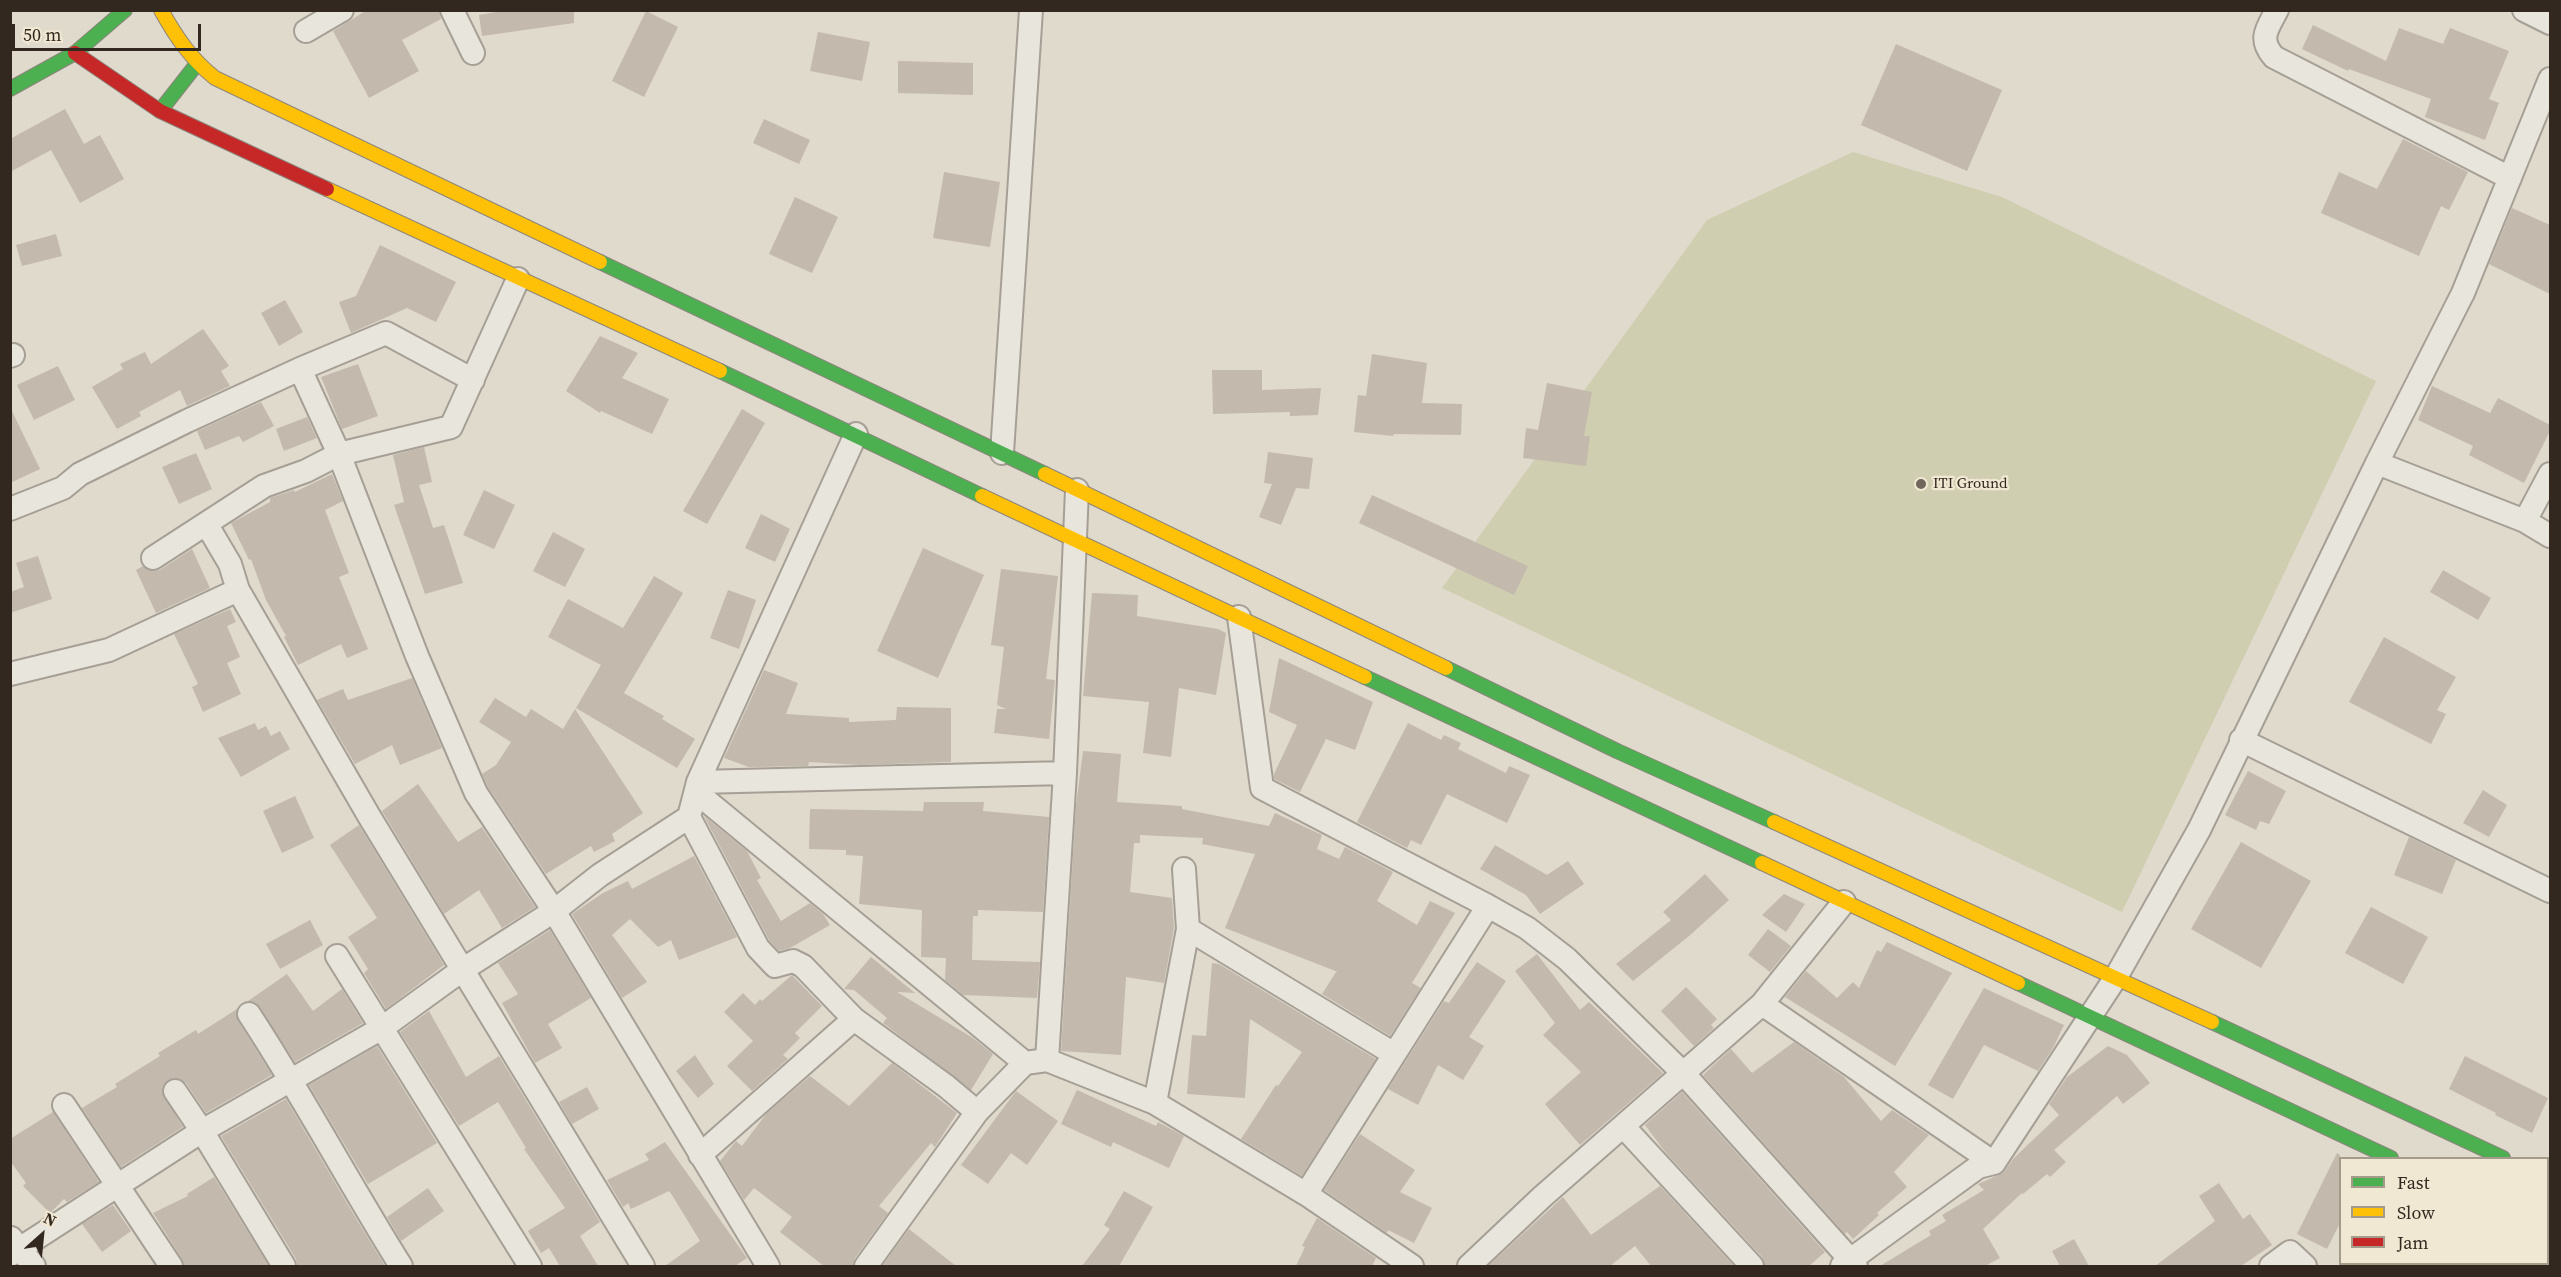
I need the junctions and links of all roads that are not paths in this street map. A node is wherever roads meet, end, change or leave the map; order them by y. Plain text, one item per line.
1 (125, 10) edge
2 (161, 10) edge
3 (342, 10) edge
4 (452, 10) edge
5 (1031, 10) edge
6 (2277, 10) edge
7 (2524, 10) edge
8 (2550, 23) edge
9 (306, 31) dead end
10 (473, 52) dead end
11 (75, 53) junction
12 (196, 65) junction
13 (2550, 79) edge
14 (10, 89) edge
15 (160, 111) junction
16 (2510, 178) junction
17 (518, 279) junction
18 (300, 369) junction
19 (472, 380) junction
20 (856, 434) junction
21 (1002, 453) junction
22 (339, 454) junction
23 (2377, 463) junction
24 (2550, 474) edge
25 (1077, 490) junction
26 (10, 509) edge
27 (2525, 521) junction
28 (207, 525) junction
29 (2550, 536) edge
30 (1074, 541) junction
31 (153, 558) dead end
32 (238, 590) junction
33 (1239, 617) junction
34 (10, 674) edge
35 (2241, 740) junction
36 (1065, 773) junction
37 (697, 787) junction
38 (689, 817) junction
39 (1184, 869) dead end
40 (2550, 891) edge
41 (1844, 902) junction
42 (1488, 906) junction
43 (554, 911) junction
44 (1188, 929) junction
45 (337, 956) dead end
46 (462, 970) junction
47 (2116, 977) junction
48 (1762, 1004) junction
49 (249, 1014) dead end
50 (2088, 1016) junction
51 (854, 1019) junction
52 (382, 1028) junction
53 (1394, 1054) junction
54 (1036, 1062) junction
55 (1684, 1074) junction
56 (292, 1078) junction
57 (175, 1091) dead end
58 (1155, 1103) junction
59 (64, 1105) dead end
60 (977, 1112) junction
61 (1623, 1126) junction
62 (202, 1131) junction
63 (700, 1155) junction
64 (2389, 1157) edge
65 (2501, 1157) edge
66 (1994, 1163) junction
67 (119, 1187) junction
68 (1306, 1194) junction
69 (14, 1247) edge
70 (1850, 1264) edge
71 (34, 1266) edge
72 (171, 1266) edge
73 (284, 1266) edge
74 (401, 1266) edge
75 (530, 1266) edge
76 (643, 1266) edge
77 (768, 1266) edge
78 (866, 1266) edge
79 (1412, 1266) edge
80 (1469, 1266) edge
81 (1752, 1266) edge
82 (2271, 1266) edge
83 (2305, 1266) edge

1 - 11 main road
2 - 12 main road
3 - 9 street
4 - 10 street
5 - 21 street
6 - 16 street
7 - 8 street
11 - 14 main road
11 - 15 main road
12 - 15 main road
12 - 21 main road
13 - 16 street
15 - 17 main road
16 - 23 street
17 - 19 street
17 - 20 main road
18 - 19 street
18 - 22 street
18 - 26 street
19 - 22 street
20 - 30 main road
20 - 37 street
21 - 25 main road
22 - 28 street
22 - 43 street
23 - 27 street
23 - 35 street
24 - 27 street
25 - 30 street
25 - 47 main road
27 - 29 street
28 - 31 street
28 - 32 street
30 - 33 main road
30 - 36 street
32 - 34 street
32 - 46 street
33 - 41 main road
33 - 42 street
35 - 40 street
35 - 47 street
36 - 37 street
36 - 54 street
37 - 38 street
37 - 54 street
38 - 43 street
38 - 51 street
39 - 44 street
41 - 48 street
41 - 50 main road
42 - 53 street
42 - 55 street
43 - 46 street
43 - 63 street
44 - 53 street
44 - 58 street
45 - 52 street
46 - 52 street
46 - 76 street
47 - 50 street
47 - 65 main road
48 - 55 street
48 - 66 street
49 - 56 street
50 - 64 main road
50 - 66 street
51 - 60 street
51 - 63 street
52 - 56 street
52 - 75 street
53 - 68 street
54 - 58 street
54 - 60 street
55 - 61 street
55 - 70 street
56 - 62 street
56 - 74 street
57 - 62 street
58 - 68 street
59 - 67 street
60 - 78 street
61 - 80 street
61 - 81 street
62 - 67 street
62 - 73 street
63 - 77 street
66 - 70 street
67 - 69 street
67 - 72 street
68 - 79 street
69 - 71 street
82 - 83 street

